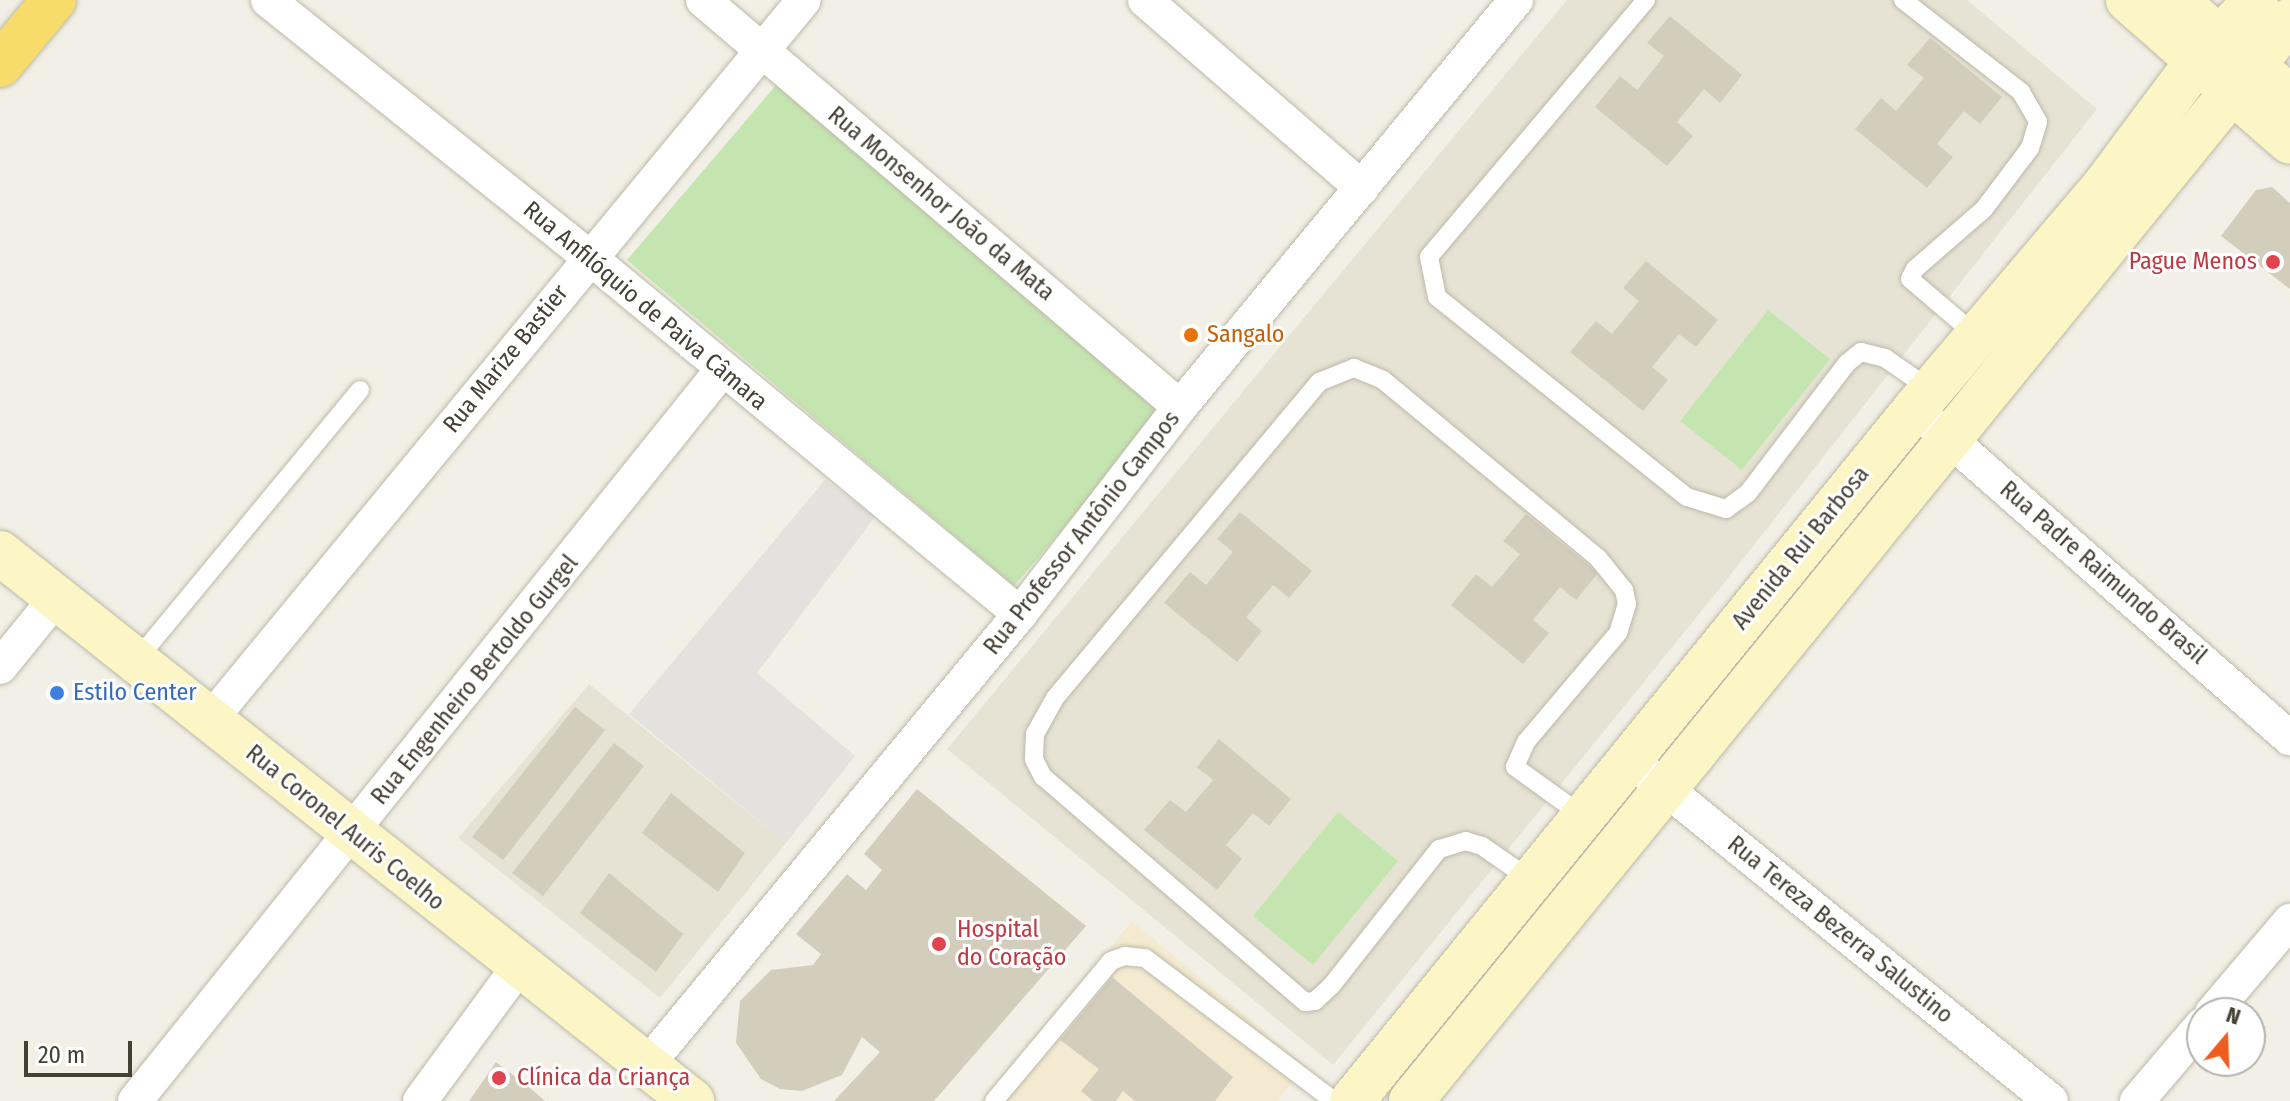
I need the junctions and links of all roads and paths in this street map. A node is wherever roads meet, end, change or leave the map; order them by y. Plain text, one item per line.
1 (54, 0) edge
2 (268, 0) edge
3 (703, 0) edge
4 (804, 0) edge
5 (1145, 0) edge
6 (1516, 0) edge
7 (1646, 0) edge
8 (1903, 0) edge
9 (2128, 0) edge
10 (2175, 0) edge
11 (2256, 0) edge
12 (2290, 20) edge
13 (2208, 51) junction
14 (762, 52) junction
15 (0, 65) edge
16 (2242, 79) junction
17 (2290, 97) edge
18 (2290, 142) edge
19 (1362, 188) junction
20 (589, 257) junction
21 (1994, 350) junction
22 (722, 370) junction
23 (360, 390) dead end
24 (1923, 400) junction
25 (1180, 407) junction
26 (1950, 439) junction
27 (0, 553) edge
28 (56, 598) junction
29 (1020, 614) junction
30 (135, 662) junction
31 (0, 667) edge
32 (210, 720) junction
33 (2290, 738) edge
34 (1629, 759) junction
35 (1663, 788) junction
36 (1583, 816) junction
37 (352, 834) junction
38 (1531, 880) junction
39 (2290, 921) edge
40 (519, 966) junction
41 (2226, 997) edge
42 (2186, 1044) edge
43 (647, 1065) junction
44 (1352, 1099) edge
45 (135, 1101) edge
46 (420, 1101) edge
47 (692, 1101) edge
48 (994, 1101) edge
49 (1411, 1101) edge
50 (2051, 1101) edge
51 (2137, 1101) edge

1 - 15 highway
2 - 20 street, Rua Anfilóquio de Paiva Câmara
3 - 14 street, Rua Monsenhor João da Mata
4 - 14 street, Rua Marize Bastier
5 - 19 street
6 - 19 street, Rua Professor Antônio Campos
7 - 24 lane
8 - 21 lane
9 - 13 main road
10 - 13 main road
11 - 13 main road, Avenida Rui Barbosa
12 - 16 main road, Avenida Rui Barbosa
13 - 16 main road
13 - 21 main road, Avenida Rui Barbosa
14 - 20 street, Rua Marize Bastier
14 - 25 street, Rua Monsenhor João da Mata
16 - 17 main road
16 - 18 main road
16 - 21 main road, Avenida Rui Barbosa
19 - 25 street, Rua Professor Antônio Campos
20 - 22 street, Rua Anfilóquio de Paiva Câmara
20 - 32 street, Rua Marize Bastier
21 - 24 main road, Avenida Rui Barbosa
21 - 26 main road, Avenida Rui Barbosa
22 - 29 street, Rua Anfilóquio de Paiva Câmara
22 - 37 street, Rua Engenheiro Bertoldo Gurgel
23 - 30 lane
24 - 26 street, Rua Padre Raimundo Brasil
24 - 34 main road, Avenida Rui Barbosa
25 - 29 street, Rua Professor Antônio Campos
26 - 33 street, Rua Padre Raimundo Brasil
26 - 35 main road, Avenida Rui Barbosa
27 - 28 main road, Rua Coronel Auris Coelho
28 - 30 main road, Rua Coronel Auris Coelho
28 - 31 street
29 - 43 street, Rua Professor Antônio Campos
30 - 32 main road, Rua Coronel Auris Coelho
32 - 37 main road, Rua Coronel Auris Coelho
34 - 35 street, Rua Tereza Bezerra Salustino
34 - 36 main road, Avenida Rui Barbosa
35 - 49 main road, Avenida Rui Barbosa
35 - 50 street, Rua Tereza Bezerra Salustino
36 - 38 main road, Avenida Rui Barbosa
36 - 38 lane
37 - 40 main road, Rua Coronel Auris Coelho
37 - 45 street, Rua Engenheiro Bertoldo Gurgel
38 - 44 main road, Avenida Rui Barbosa
39 - 41 street
40 - 43 main road, Rua Coronel Auris Coelho
40 - 46 street
42 - 51 street
43 - 47 main road, Rua Coronel Auris Coelho
44 - 48 lane

